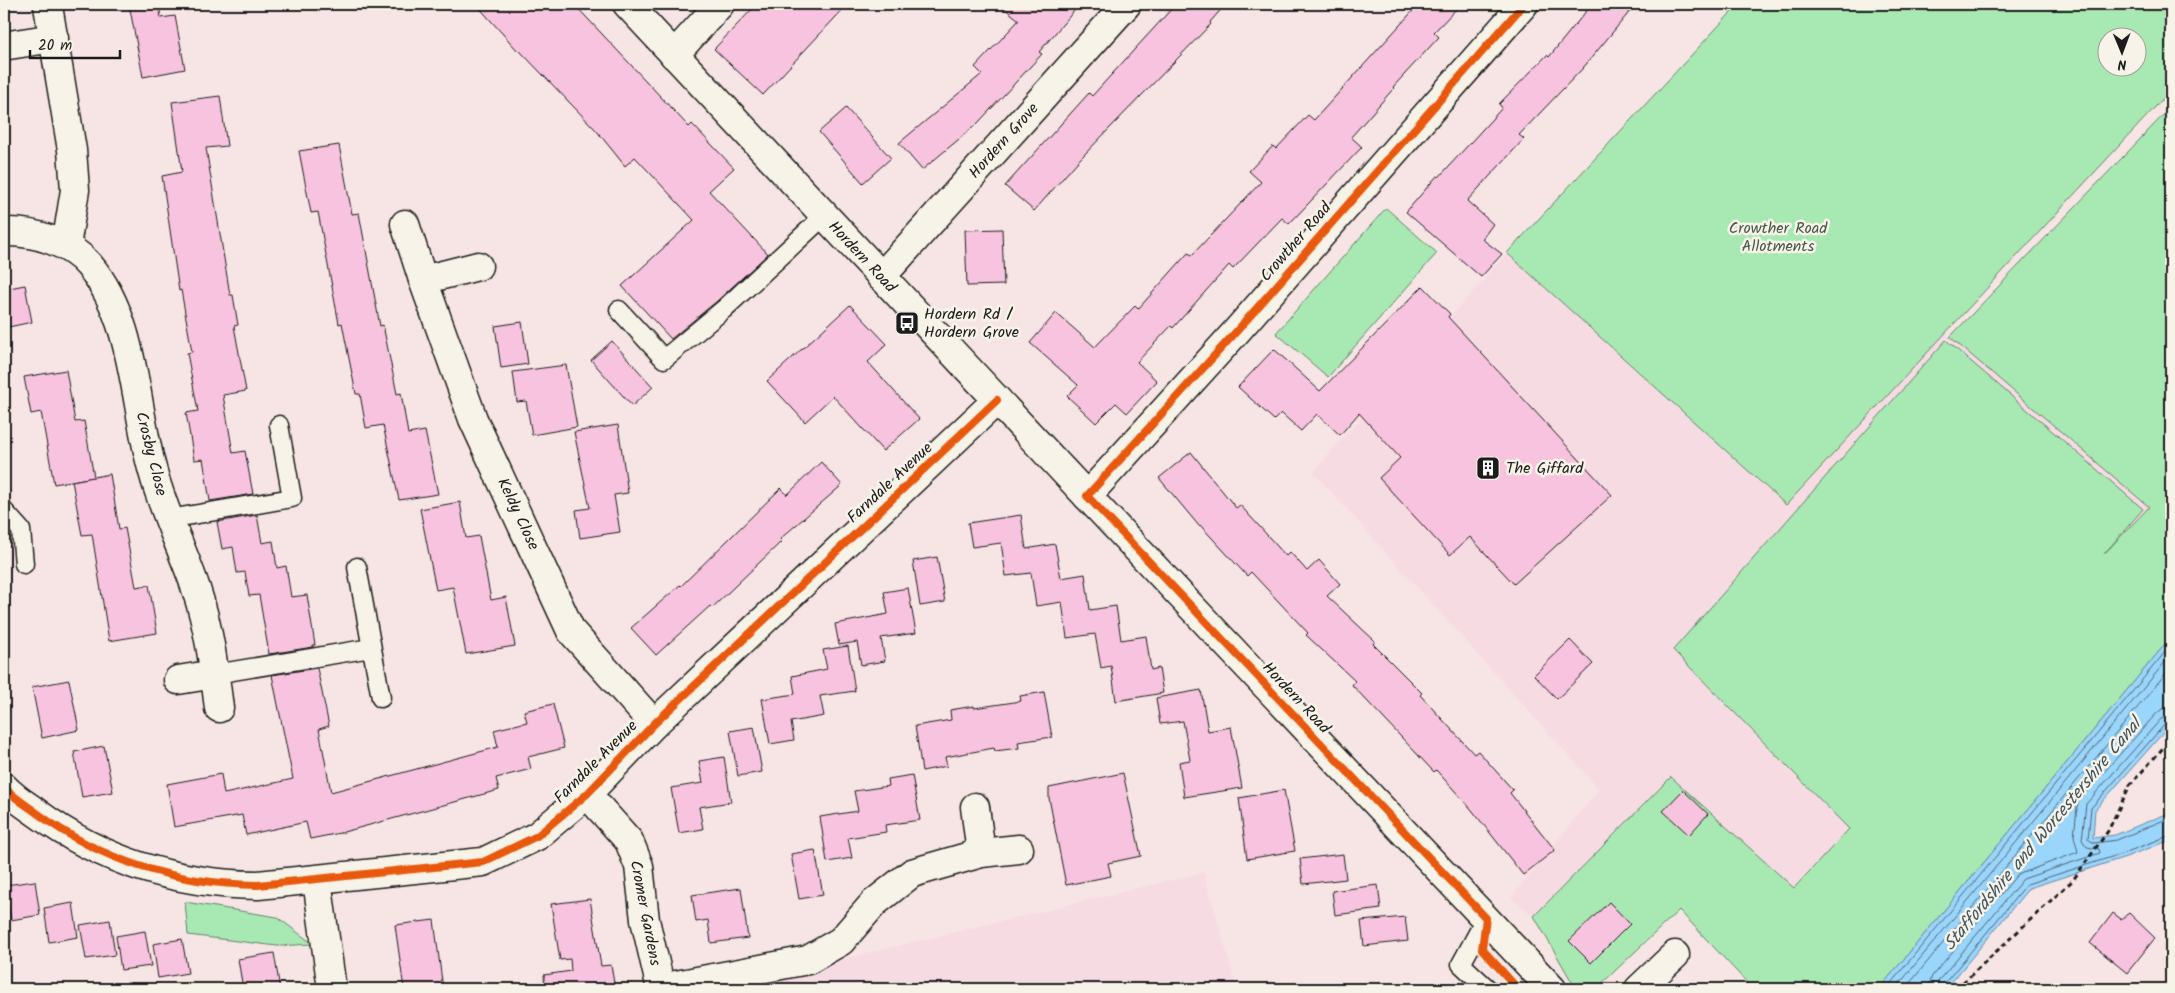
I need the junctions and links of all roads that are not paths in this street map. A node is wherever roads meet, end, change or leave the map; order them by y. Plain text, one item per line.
1 (627, 4) edge
2 (720, 4) edge
3 (1127, 4) edge
4 (1524, 4) edge
5 (48, 6) dead end
6 (54, 38) junction
7 (9, 45) dead end
8 (674, 54) junction
9 (824, 216) junction
10 (405, 224) dead end
11 (4, 232) edge
12 (66, 246) junction
13 (478, 266) dead end
14 (881, 277) junction
15 (423, 280) junction
16 (619, 310) dead end
17 (997, 400) junction
18 (279, 425) dead end
19 (1086, 496) junction
20 (4, 511) edge
21 (169, 519) junction
22 (24, 564) dead end
23 (357, 567) dead end
24 (371, 648) junction
25 (215, 674) junction
26 (178, 680) dead end
27 (381, 698) dead end
28 (219, 708) dead end
29 (654, 724) junction
30 (4, 787) edge
31 (587, 794) junction
32 (975, 807) dead end
33 (1020, 849) dead end
34 (981, 853) junction
35 (317, 880) junction
36 (1486, 918) junction
37 (1676, 955) dead end
38 (660, 988) edge
39 (332, 989) edge
40 (1488, 989) edge
41 (1552, 989) edge
42 (1639, 989) edge

1 - 8 street, Hordern Road
2 - 8 street
3 - 14 street, Hordern Grove
4 - 19 street, Crowther Road
5 - 6 street
6 - 7 street
6 - 12 street
8 - 9 street, Hordern Road
9 - 14 street, Hordern Road
9 - 16 lane
10 - 15 street, Keldy Close
11 - 12 street, Crosby Close
12 - 21 street, Crosby Close
13 - 15 street
14 - 17 street, Hordern Road
15 - 29 street, Keldy Close
17 - 19 street, Hordern Road
17 - 29 street, Farndale Avenue
18 - 21 lane
19 - 36 street, Hordern Road
20 - 22 lane
21 - 25 street, Crosby Close
23 - 24 lane
24 - 25 lane
24 - 27 lane
25 - 26 street
25 - 28 street, Crosby Close
29 - 31 street, Farndale Avenue
30 - 35 street, Farndale Avenue
31 - 35 street, Farndale Avenue
31 - 38 street, Cromer Gardens
32 - 34 street
33 - 34 street, Cromer Gardens
34 - 38 street, Cromer Gardens
35 - 39 street
36 - 40 lane
36 - 41 street, Hordern Road
37 - 42 street

